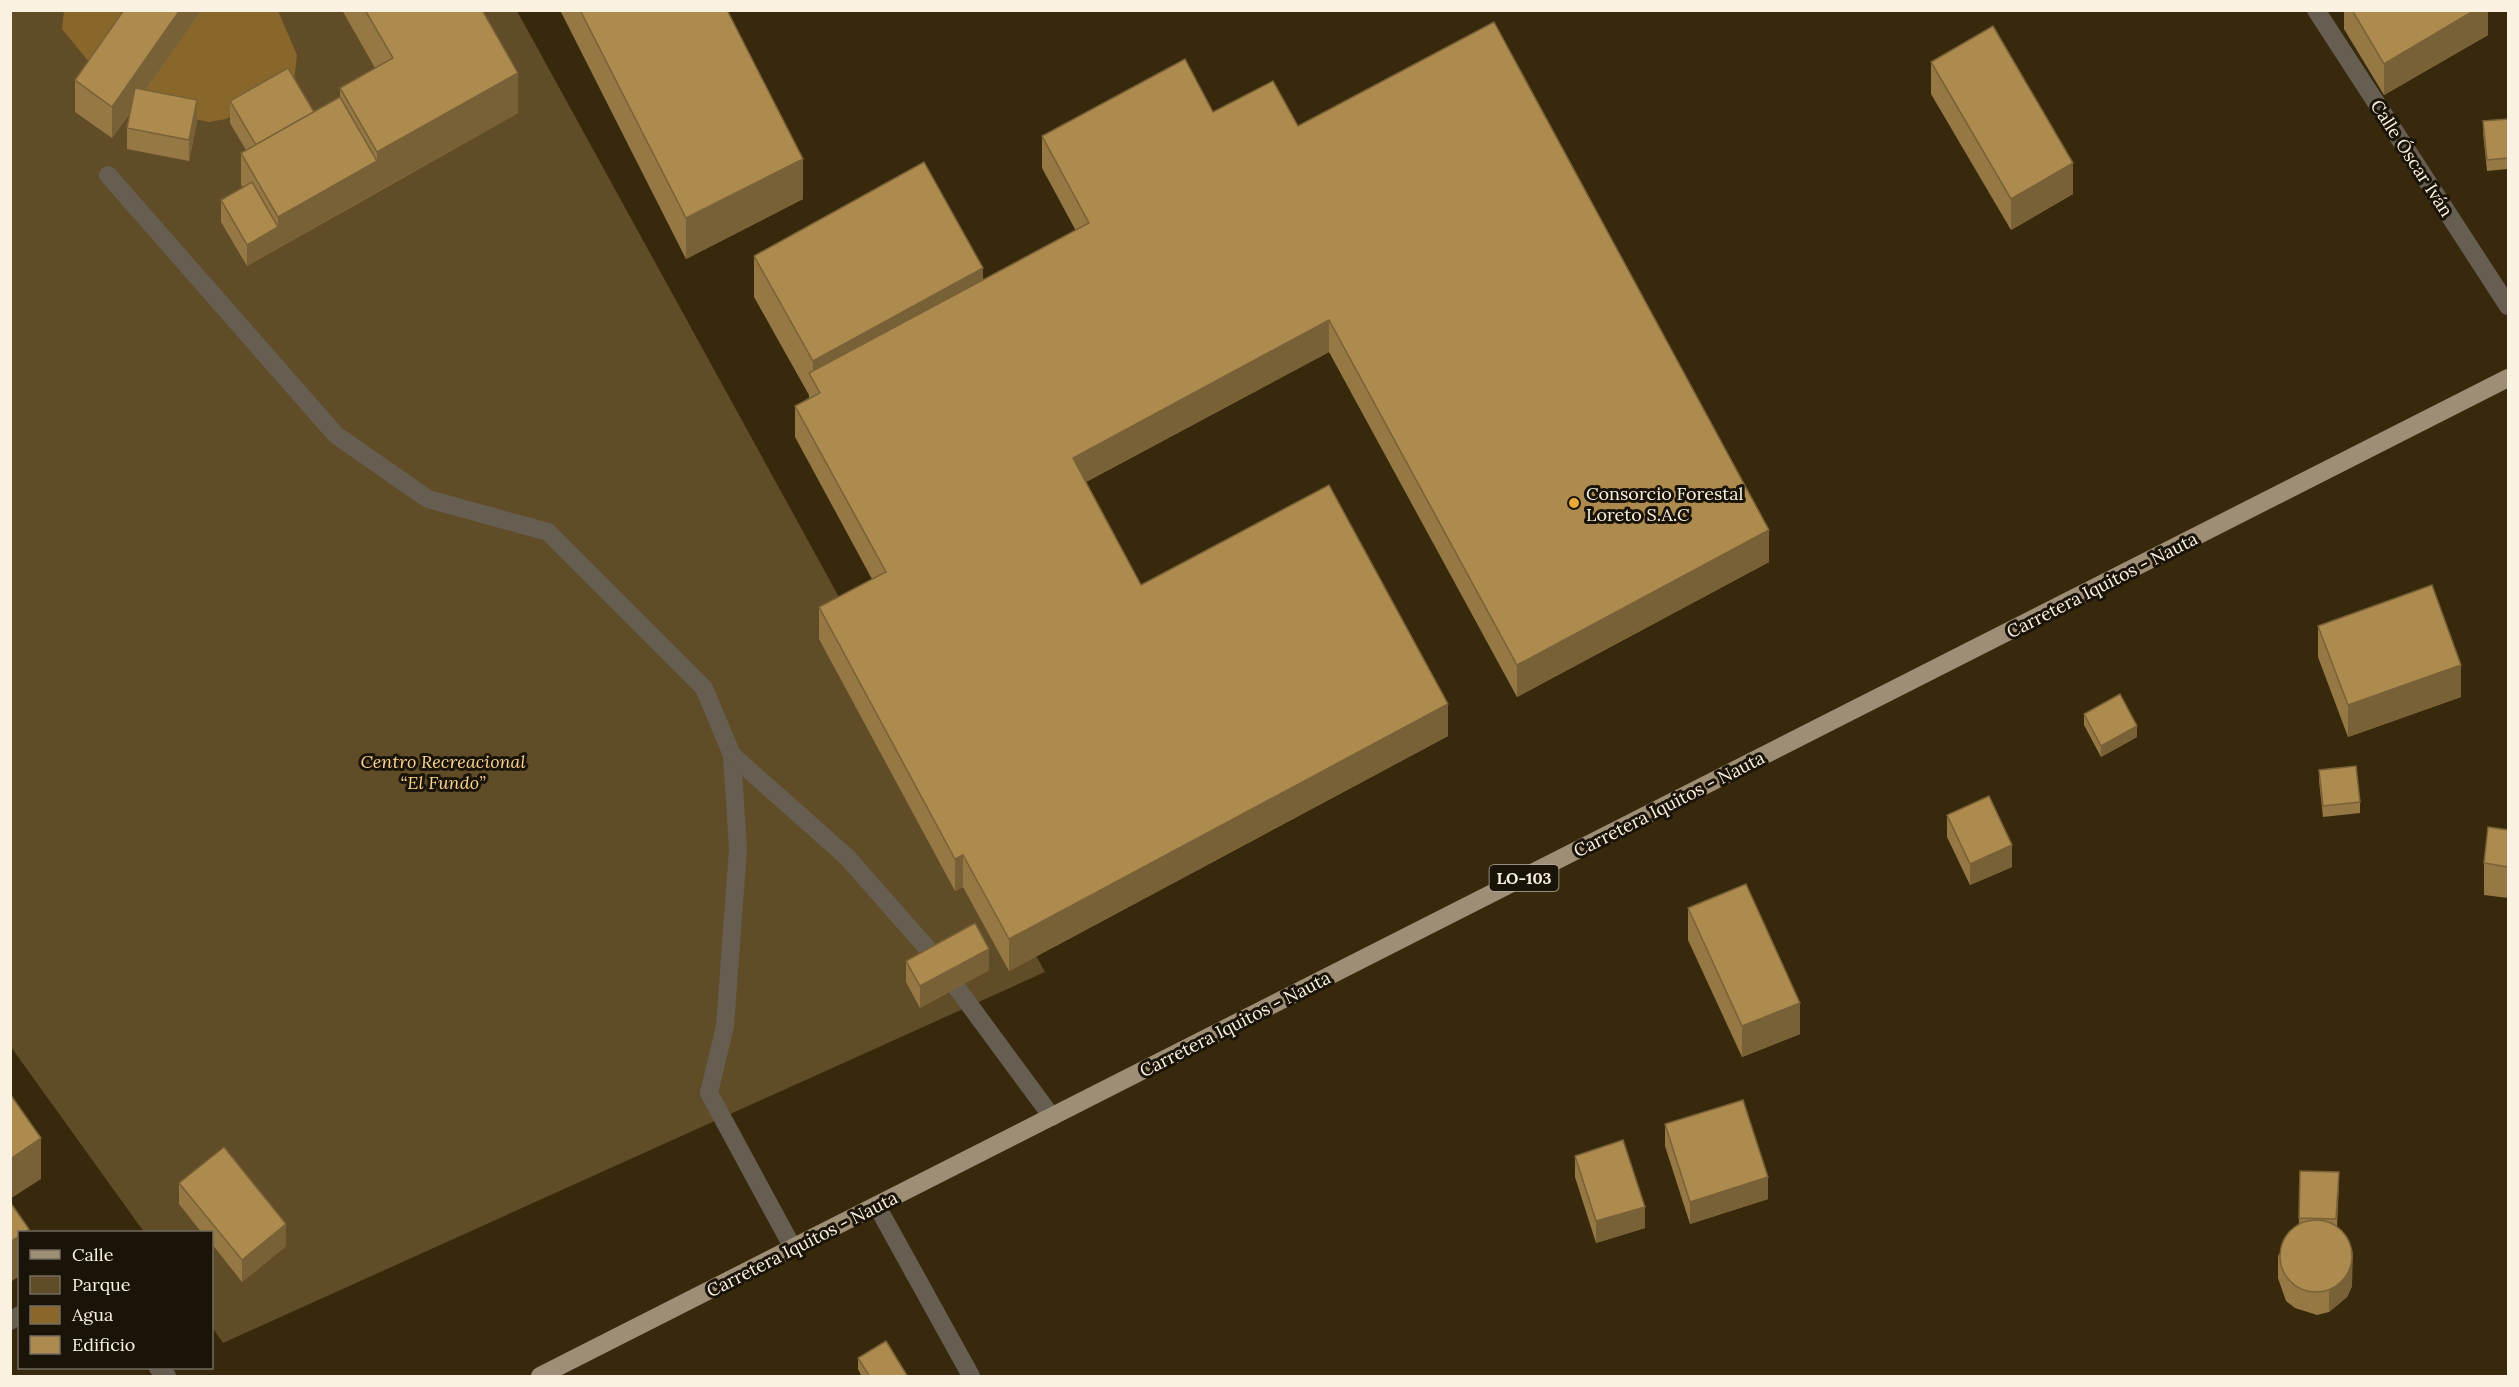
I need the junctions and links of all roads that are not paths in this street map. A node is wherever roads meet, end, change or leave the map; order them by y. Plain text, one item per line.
1 (2316, 10) edge
2 (108, 175) dead end
3 (2508, 306) edge
4 (2508, 378) edge
5 (732, 755) junction
6 (941, 964) edge
7 (957, 988) edge
8 (1052, 1117) junction
9 (877, 1206) junction
10 (793, 1248) junction
11 (540, 1377) edge
12 (972, 1377) edge

1 - 3 street, Calle Óscar Iván
2 - 5 street
4 - 8 main road, Carretera Iquitos - Nauta / LO-103
5 - 6 street
5 - 10 street
7 - 8 street
8 - 9 main road, Carretera Iquitos - Nauta / LO-103
9 - 10 main road, Carretera Iquitos - Nauta / LO-103
9 - 12 street
10 - 11 main road, Carretera Iquitos - Nauta / LO-103

